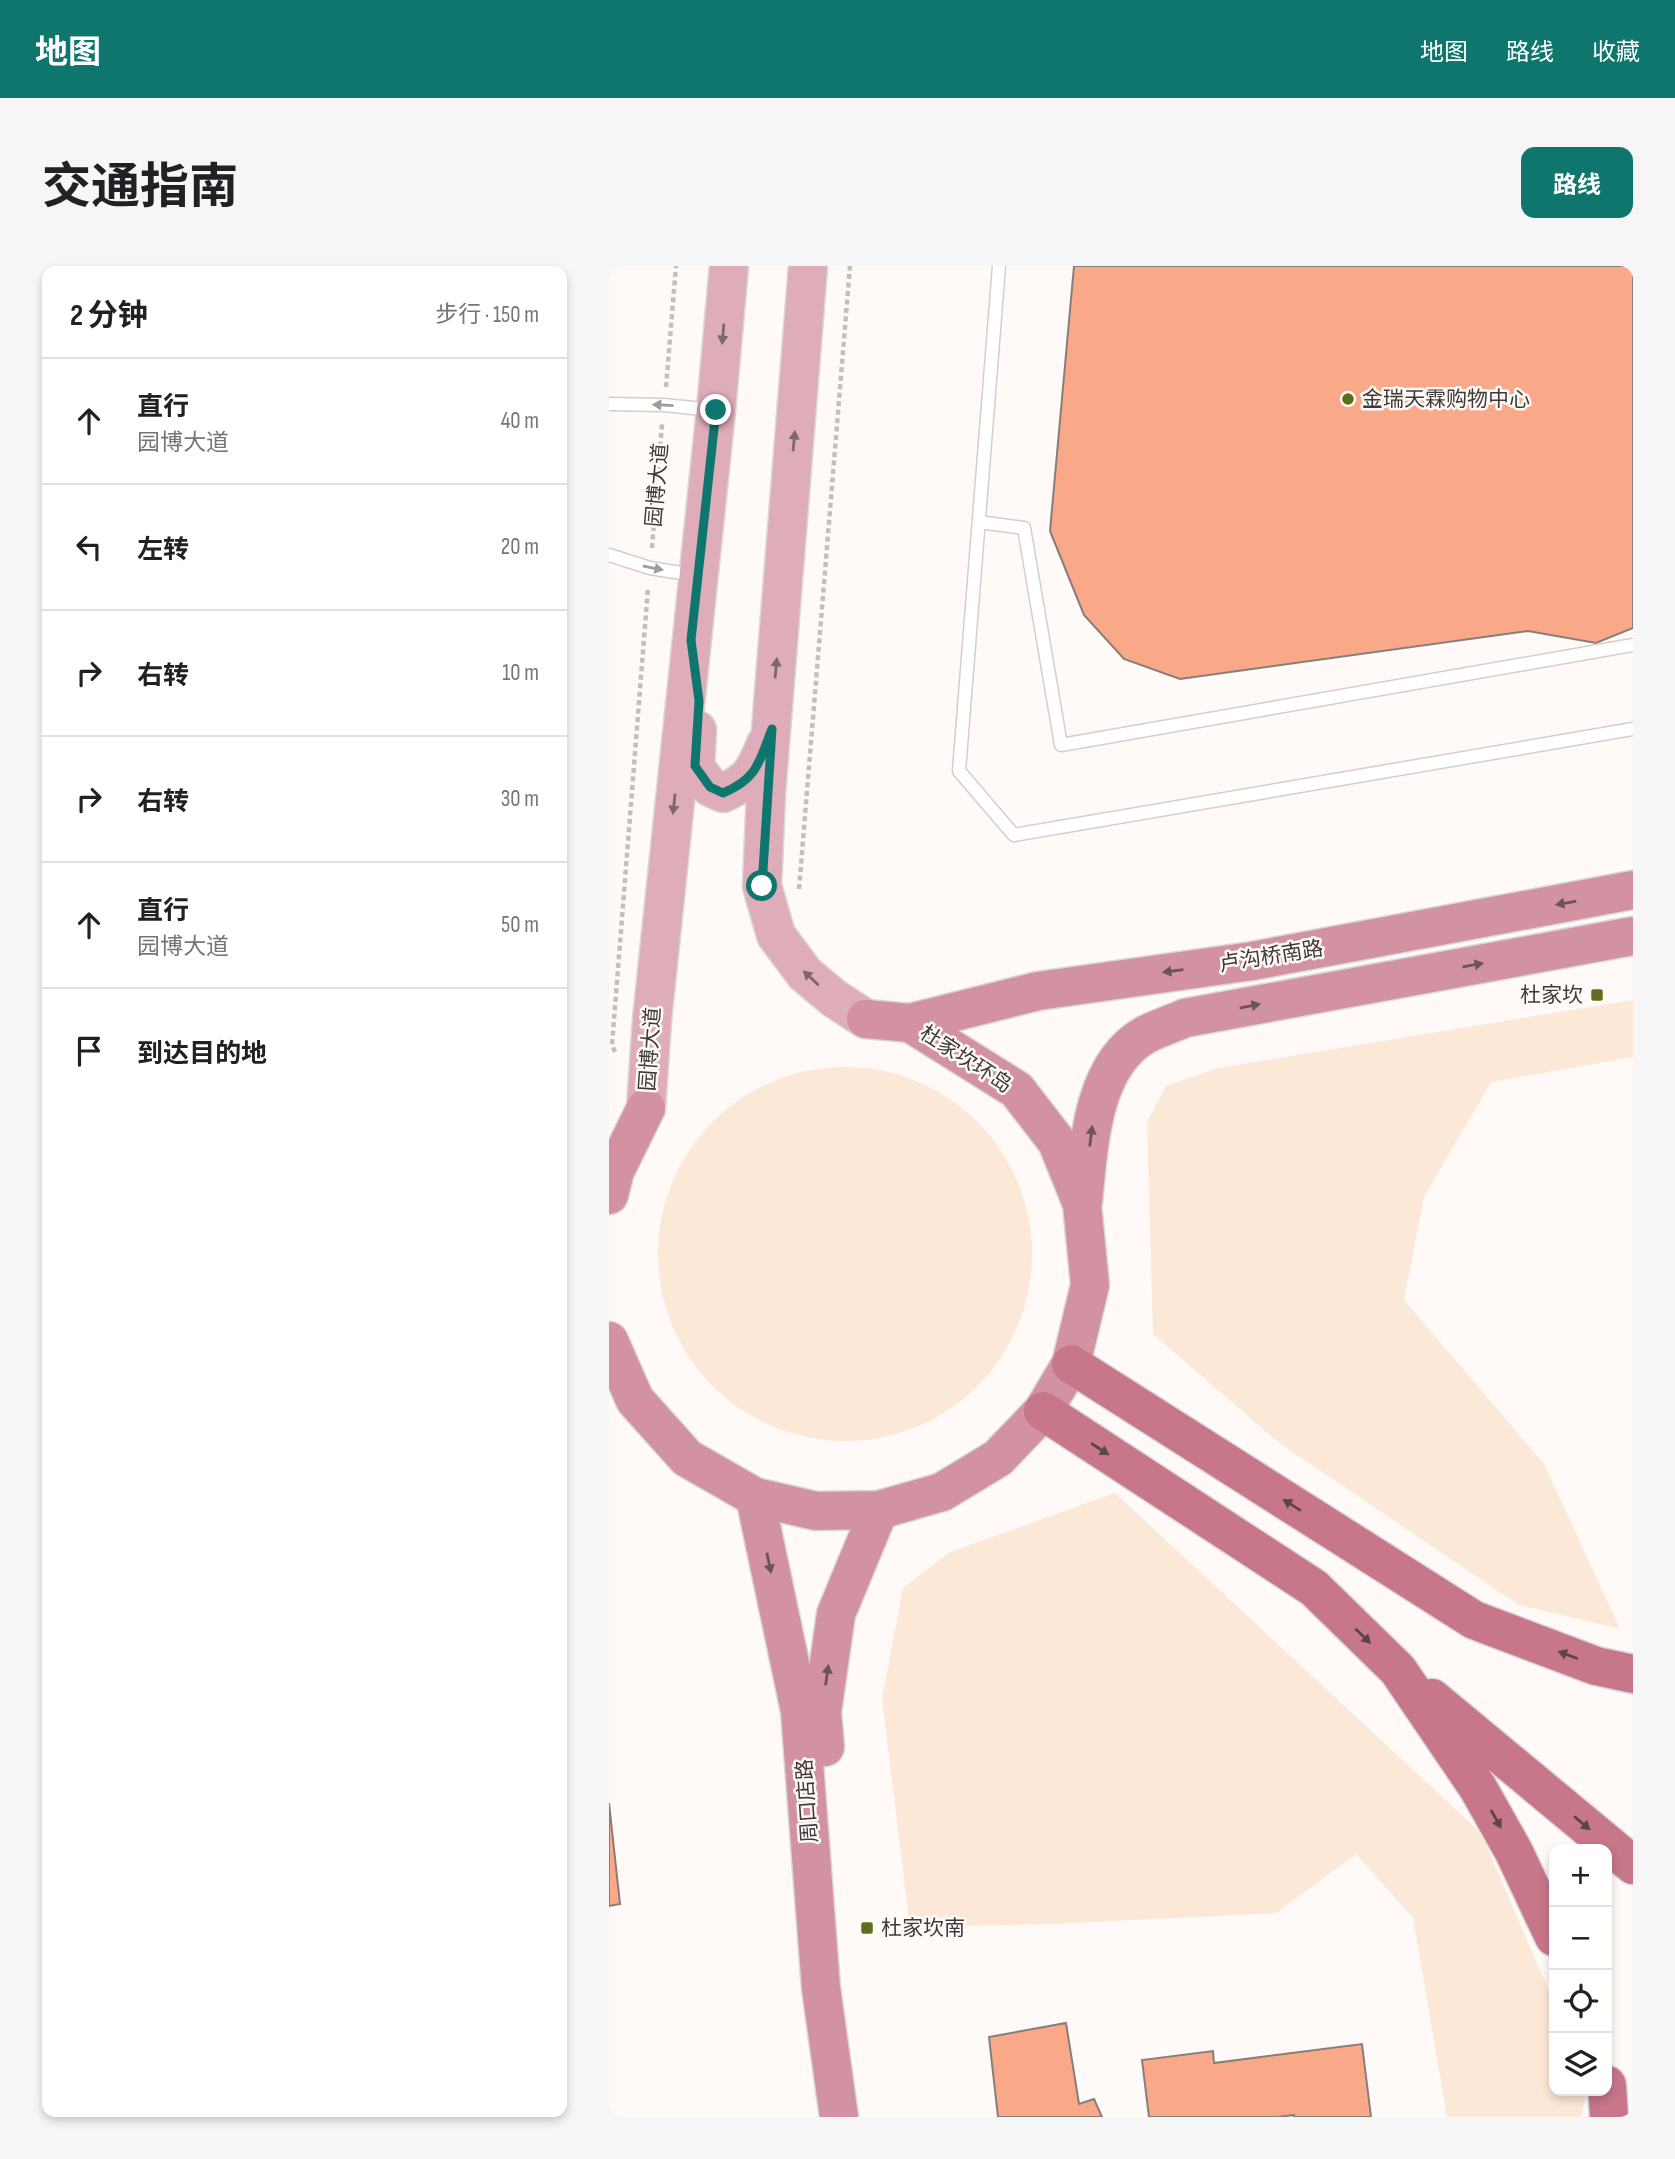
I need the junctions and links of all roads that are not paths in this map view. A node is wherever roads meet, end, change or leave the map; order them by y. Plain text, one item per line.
1 (729, 266) edge
2 (808, 266) edge
3 (999, 266) edge
4 (609, 404) edge
5 (716, 410) junction
6 (979, 522) junction
7 (609, 555) edge
8 (697, 575) junction
9 (691, 640) junction
10 (1633, 645) edge
11 (772, 729) junction
12 (1633, 729) edge
13 (1633, 890) edge
14 (1633, 936) edge
15 (866, 1019) joint
16 (910, 1023) junction
17 (646, 1108) joint
18 (609, 1195) edge
19 (1082, 1204) junction
20 (609, 1341) edge
21 (1071, 1364) junction
22 (1043, 1411) junction
23 (755, 1497) junction
24 (879, 1510) junction
25 (1398, 1670) junction
26 (1633, 1674) edge
27 (1633, 1865) edge
28 (1549, 1926) edge
29 (1608, 2096) edge
30 (839, 2113) edge
31 (1609, 2117) edge

1 -> 5 main road, 园博大道
11 -> 2 main road
3 - 6 lane
5 -> 4 lane
5 - 8 main road, 园博大道
6 - 10 lane
6 - 12 lane
7 -> 8 lane
8 - 9 main road, 园博大道
9 - 11 main road
9 -> 17 main road, 园博大道
15 -> 11 main road
13 -> 16 highway, 卢沟桥南路
19 -> 14 highway, 卢沟桥南路
15 - 16 highway, 杜家坎环岛
16 - 19 highway, 杜家坎环岛
17 - 18 highway
19 - 21 highway, 杜家坎环岛
20 - 23 highway, 杜家坎环岛
21 - 22 highway, 杜家坎环岛
26 -> 21 highway
22 - 24 highway, 杜家坎环岛
22 -> 25 highway
23 - 24 highway, 杜家坎环岛
23 -> 30 highway, 周口店路
30 -> 24 highway, 周口店路
25 -> 27 highway
25 -> 28 highway
29 - 31 highway

